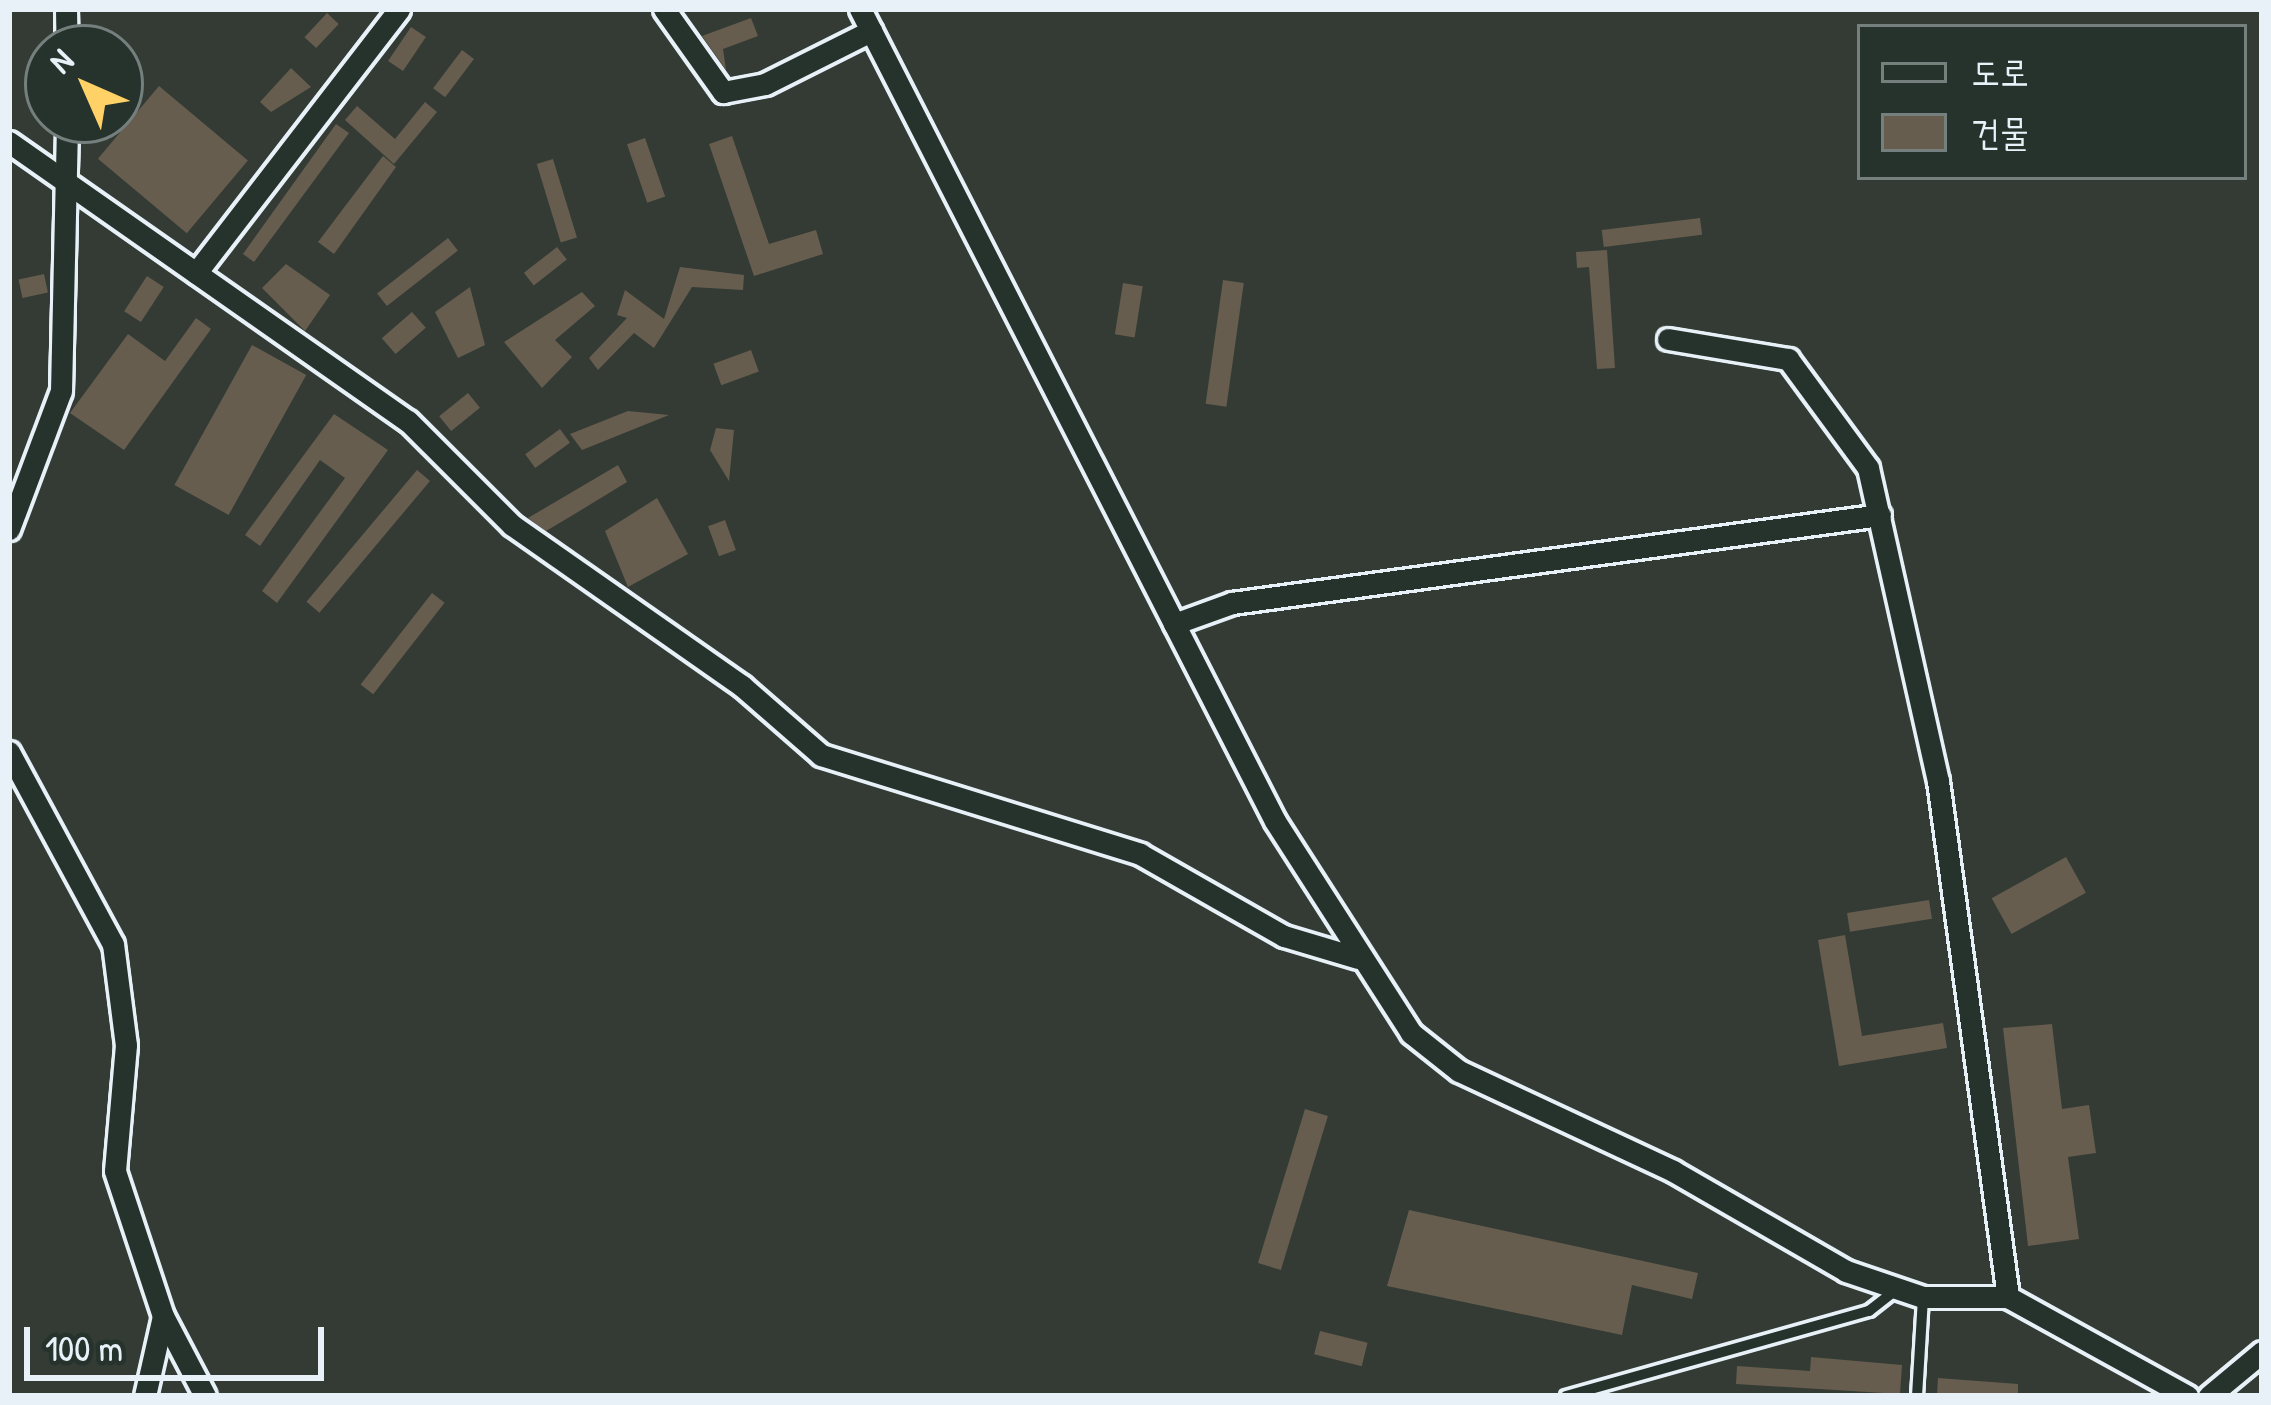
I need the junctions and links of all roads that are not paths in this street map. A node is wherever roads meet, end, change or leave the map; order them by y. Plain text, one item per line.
1 (399, 9) edge
2 (664, 9) edge
3 (860, 9) edge
4 (871, 31) junction
5 (9, 142) edge
6 (67, 144) edge
7 (67, 178) junction
8 (196, 273) junction
9 (1668, 339) dead end
10 (1880, 515) junction
11 (9, 529) edge
12 (1174, 624) junction
13 (9, 752) edge
14 (1358, 958) junction
15 (1898, 1289) junction
16 (1923, 1297) junction
17 (2008, 1297) junction
18 (163, 1316) junction
19 (2262, 1352) edge
20 (145, 1396) edge
21 (205, 1396) edge
22 (1566, 1396) edge
23 (1917, 1396) edge
24 (2186, 1396) edge
25 (2209, 1396) edge

1 - 8 street
2 - 4 street
3 - 4 street
4 - 12 street
5 - 7 street
6 - 7 street
7 - 8 street
7 - 11 street
8 - 14 street
9 - 10 street
10 - 12 street
10 - 17 street
12 - 14 street
13 - 18 street
14 - 15 street
15 - 16 street
15 - 22 lane
16 - 17 street
16 - 23 lane
17 - 24 street
18 - 20 street
18 - 21 street
19 - 25 street

